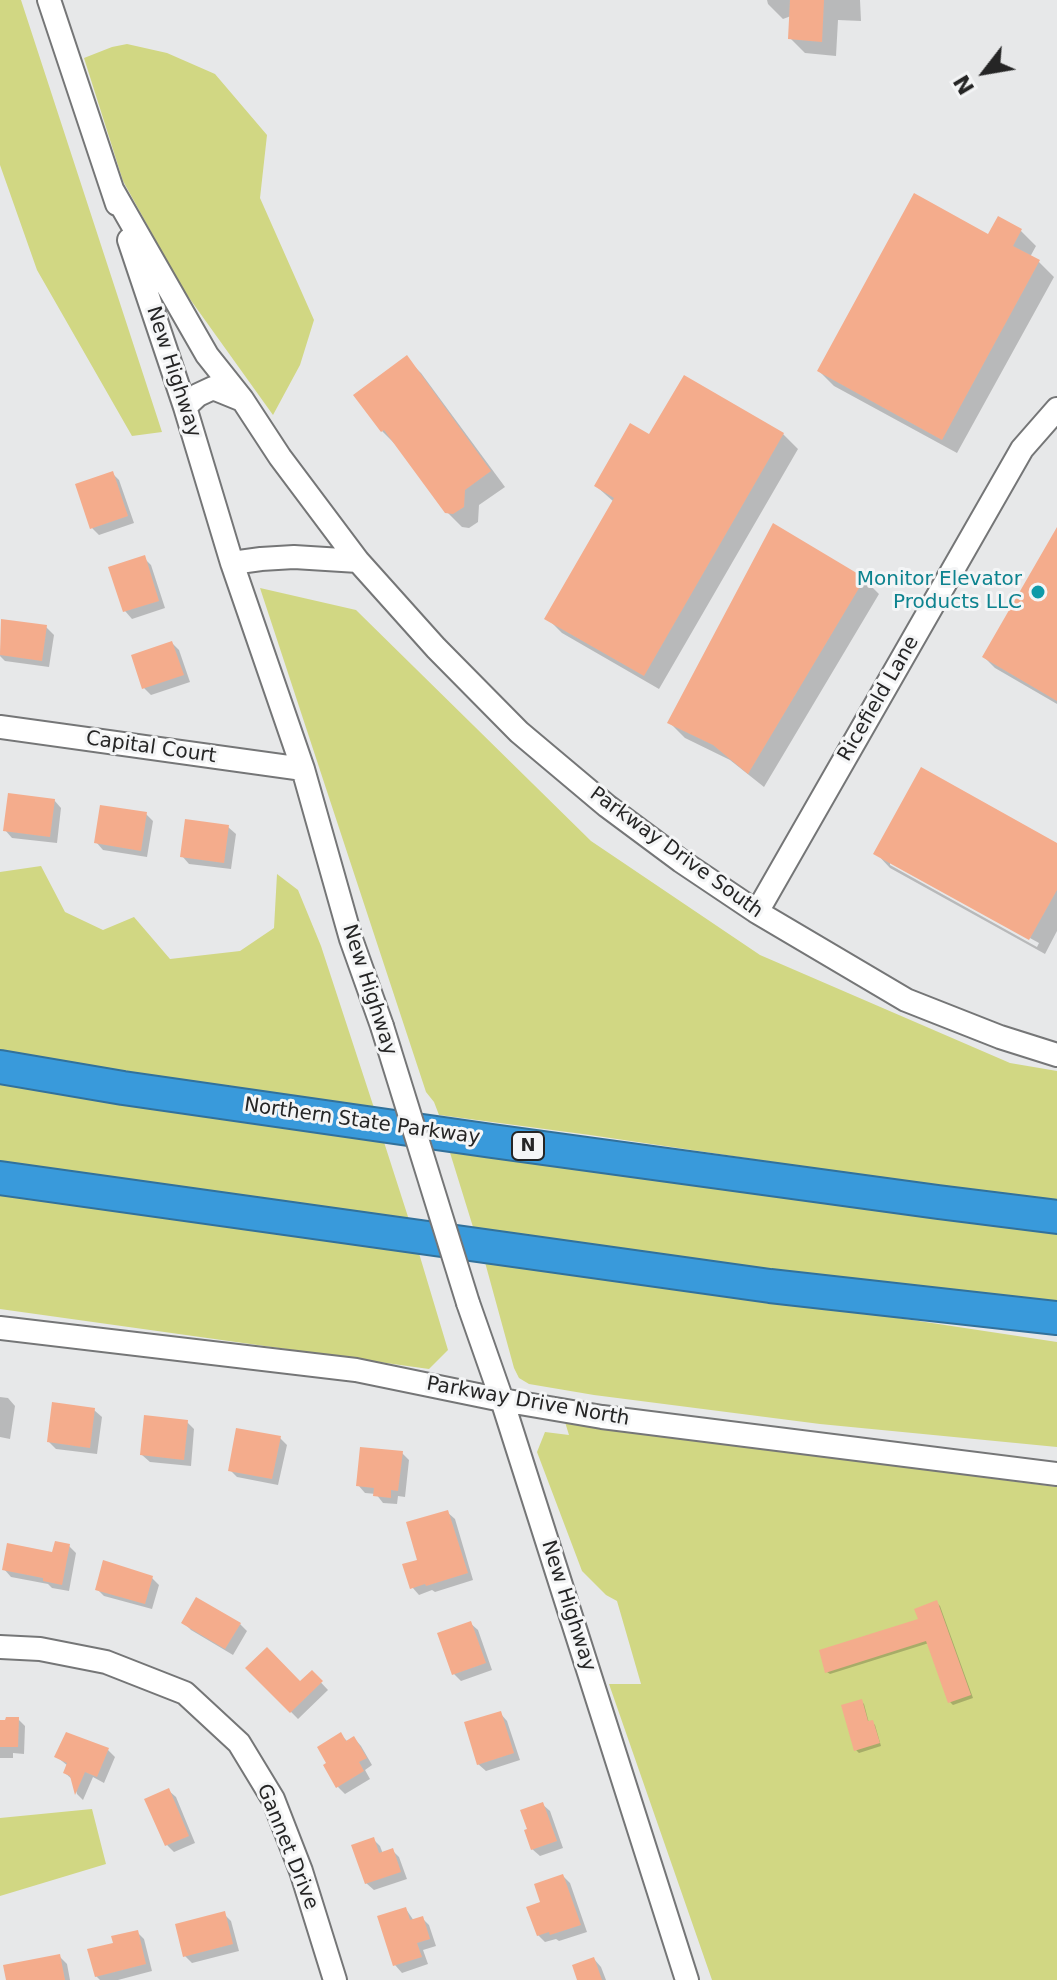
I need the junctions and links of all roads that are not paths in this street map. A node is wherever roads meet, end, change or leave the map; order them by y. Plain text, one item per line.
1 (49, 0) edge
2 (113, 191) junction
3 (242, 399) junction
4 (185, 407) junction
5 (1057, 409) edge
6 (358, 561) junction
7 (232, 563) junction
8 (0, 727) edge
9 (303, 769) junction
10 (757, 912) junction
11 (1057, 1055) edge
12 (0, 1067) edge
13 (0, 1178) edge
14 (1057, 1217) edge
15 (1057, 1318) edge
16 (0, 1328) edge
17 (502, 1400) junction
18 (1057, 1474) edge
19 (0, 1647) edge
20 (335, 1980) edge
21 (687, 1980) edge

1 - 2 street, New Highway
2 - 3 street, Parkway Drive South
2 - 4 street, New Highway
3 - 4 street
3 - 6 street, Parkway Drive South
4 - 7 street, New Highway
5 - 10 street, Ricefield Lane
6 - 7 street
6 - 10 street, Parkway Drive South
7 - 9 street, New Highway
8 - 9 street, Capital Court
9 - 17 street, New Highway, bridge
10 - 11 street, Parkway Drive South
12 - 14 highway, Northern State Parkway / N
13 - 15 highway
16 - 17 street, Parkway Drive North
17 - 18 street, Parkway Drive North
17 - 21 street, New Highway
19 - 20 street, Gannet Drive

